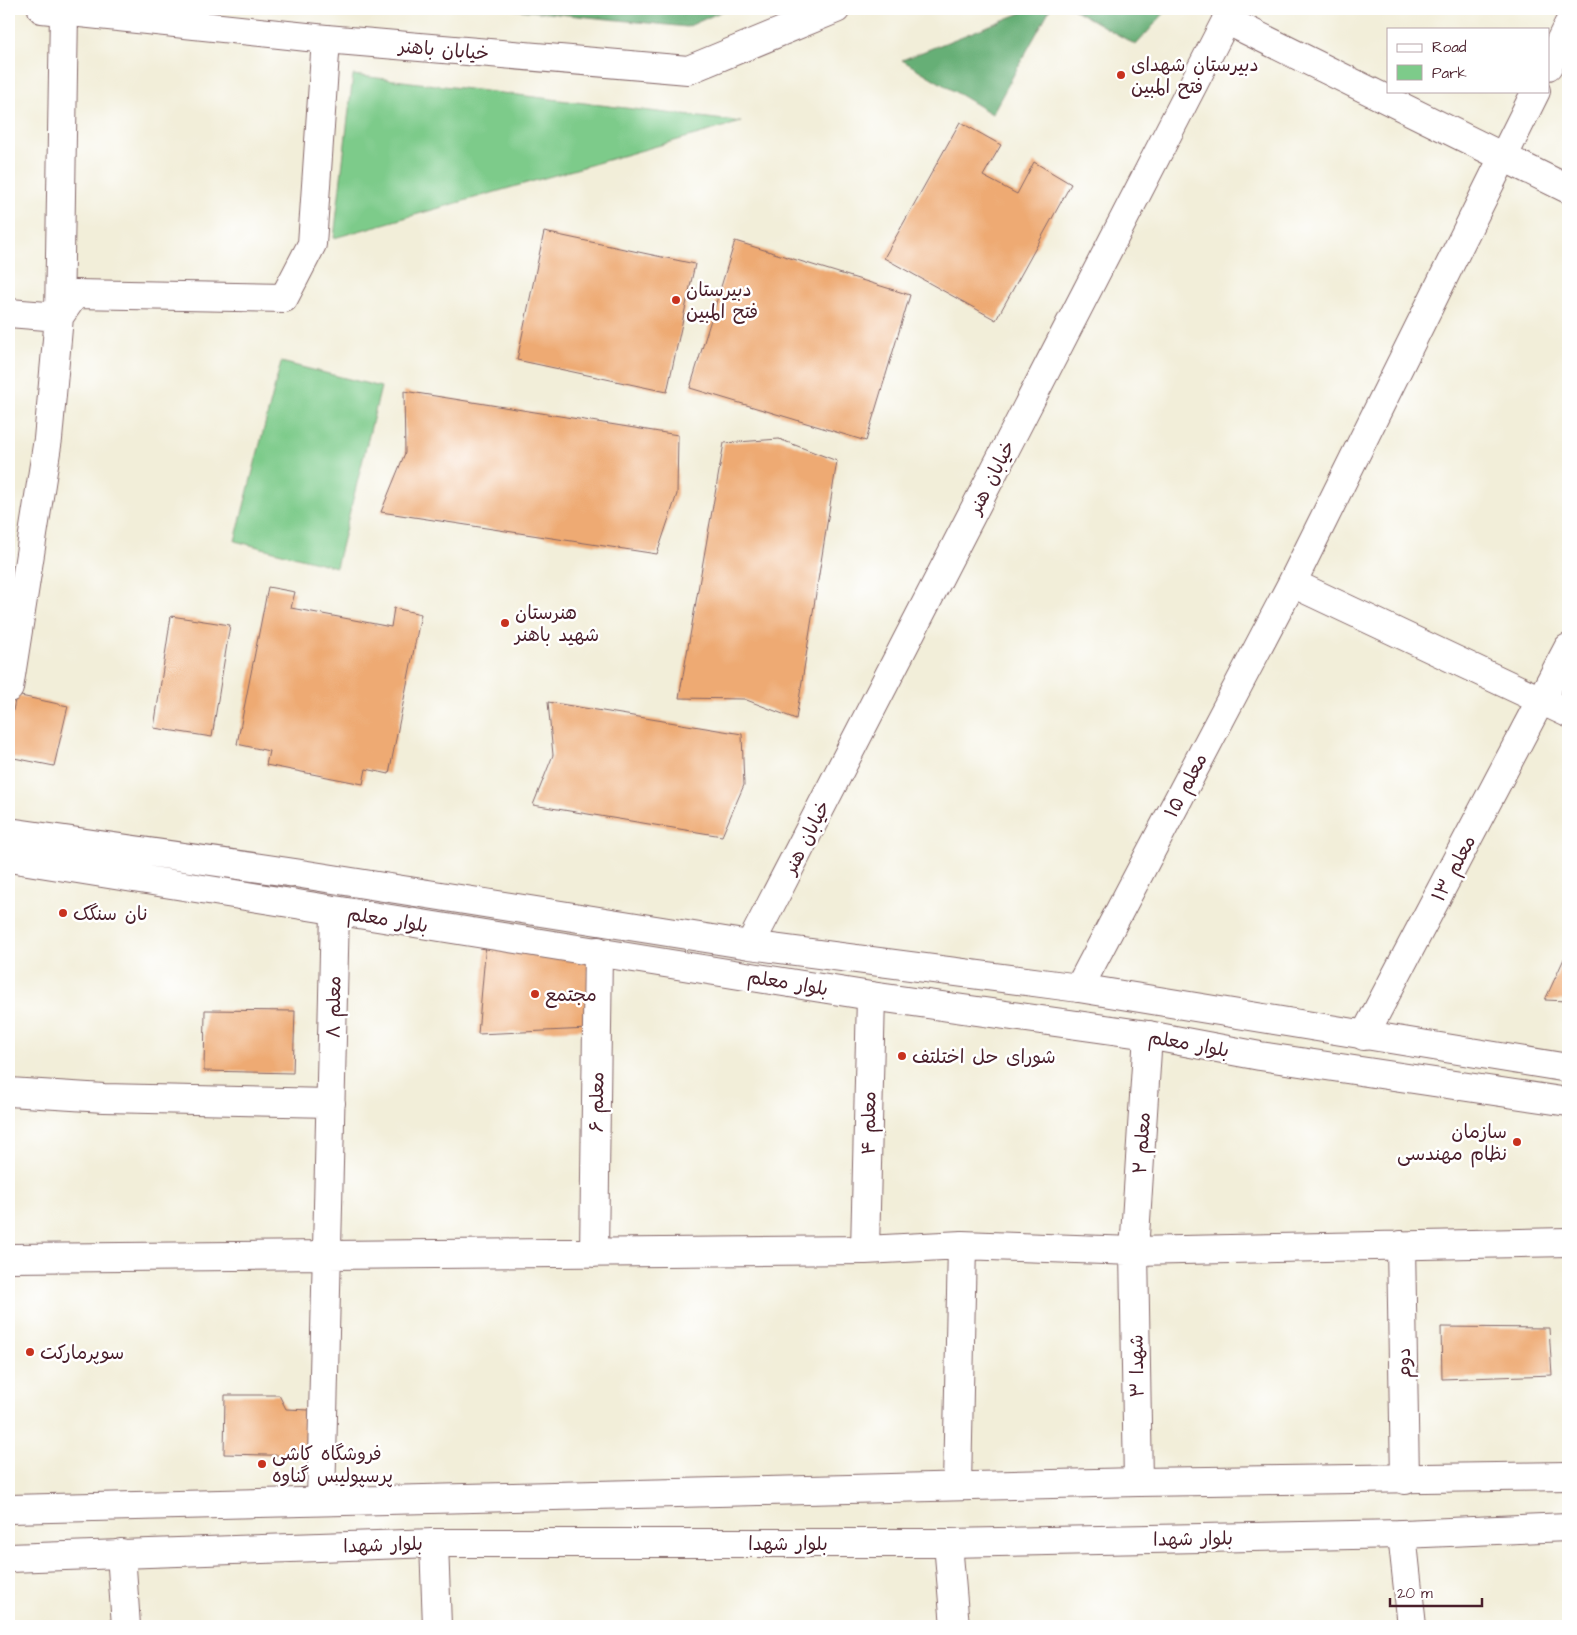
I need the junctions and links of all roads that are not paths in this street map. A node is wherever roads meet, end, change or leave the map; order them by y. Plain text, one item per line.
1 (836, 9) edge
2 (53, 10) edge
3 (1229, 15) edge
4 (1568, 25) edge
5 (326, 38) junction
6 (1550, 62) edge
7 (1536, 92) edge
8 (1504, 157) junction
9 (1568, 189) edge
10 (9, 313) edge
11 (59, 317) junction
12 (1292, 582) junction
13 (1568, 648) edge
14 (9, 688) edge
15 (1541, 700) junction
16 (1568, 713) edge
17 (9, 832) edge
18 (9, 858) edge
19 (335, 911) junction
20 (750, 945) junction
21 (598, 952) junction
22 (1079, 988) junction
23 (871, 996) junction
24 (1148, 1035) junction
25 (1364, 1036) junction
26 (1568, 1068) edge
27 (9, 1092) edge
28 (1568, 1102) edge
29 (331, 1103) junction
30 (1568, 1242) edge
31 (962, 1245) junction
32 (1400, 1246) junction
33 (865, 1250) junction
34 (1134, 1251) junction
35 (594, 1253) junction
36 (327, 1255) junction
37 (9, 1258) edge
38 (1568, 1476) edge
39 (1405, 1480) junction
40 (1138, 1482) junction
41 (957, 1486) junction
42 (321, 1501) junction
43 (9, 1509) edge
44 (1568, 1528) edge
45 (1402, 1534) junction
46 (434, 1543) junction
47 (948, 1543) junction
48 (121, 1552) junction
49 (9, 1558) edge
50 (126, 1626) edge
51 (437, 1626) edge
52 (955, 1626) edge
53 (1412, 1626) edge

1 - 5 street, خیابان باهنر
2 - 5 street, خیابان باهنر
2 - 11 street
3 - 8 street
3 - 20 street, خیابان هنر
4 - 6 street
5 - 11 street
7 - 8 street, معلم ۱۵
8 - 9 street
8 - 12 street, معلم ۱۵
10 - 11 street
11 - 14 street
12 - 15 street
12 - 22 street, معلم ۱۵
13 - 15 street, معلم ۱۳
15 - 16 street
15 - 25 street, معلم ۱۳
17 - 20 street, بلوار معلم
18 - 19 street, بلوار معلم
19 - 21 street, بلوار معلم
19 - 29 street, معلم ۸
20 - 22 street, بلوار معلم
21 - 23 street, بلوار معلم
21 - 35 street, معلم ۶
22 - 25 street, بلوار معلم
23 - 24 street, بلوار معلم
23 - 33 street, معلم ۴
24 - 28 street, بلوار معلم
24 - 34 street, معلم ۲
25 - 26 street, بلوار معلم
27 - 29 street
29 - 36 street, معلم ۸
30 - 32 street
31 - 33 street
31 - 34 street
31 - 41 street
32 - 34 street
32 - 39 street, دوم
33 - 35 street
34 - 40 street, شهدا ۳
35 - 36 street
36 - 37 street
36 - 42 street, معلم ۸
38 - 39 street
39 - 40 street
40 - 41 street
41 - 42 street
42 - 43 street
44 - 45 street, بلوار شهدا
45 - 47 street, بلوار شهدا
45 - 53 street
46 - 47 street, بلوار شهدا
46 - 48 street, بلوار شهدا
46 - 51 street
47 - 52 street
48 - 49 street, بلوار شهدا
48 - 50 street

